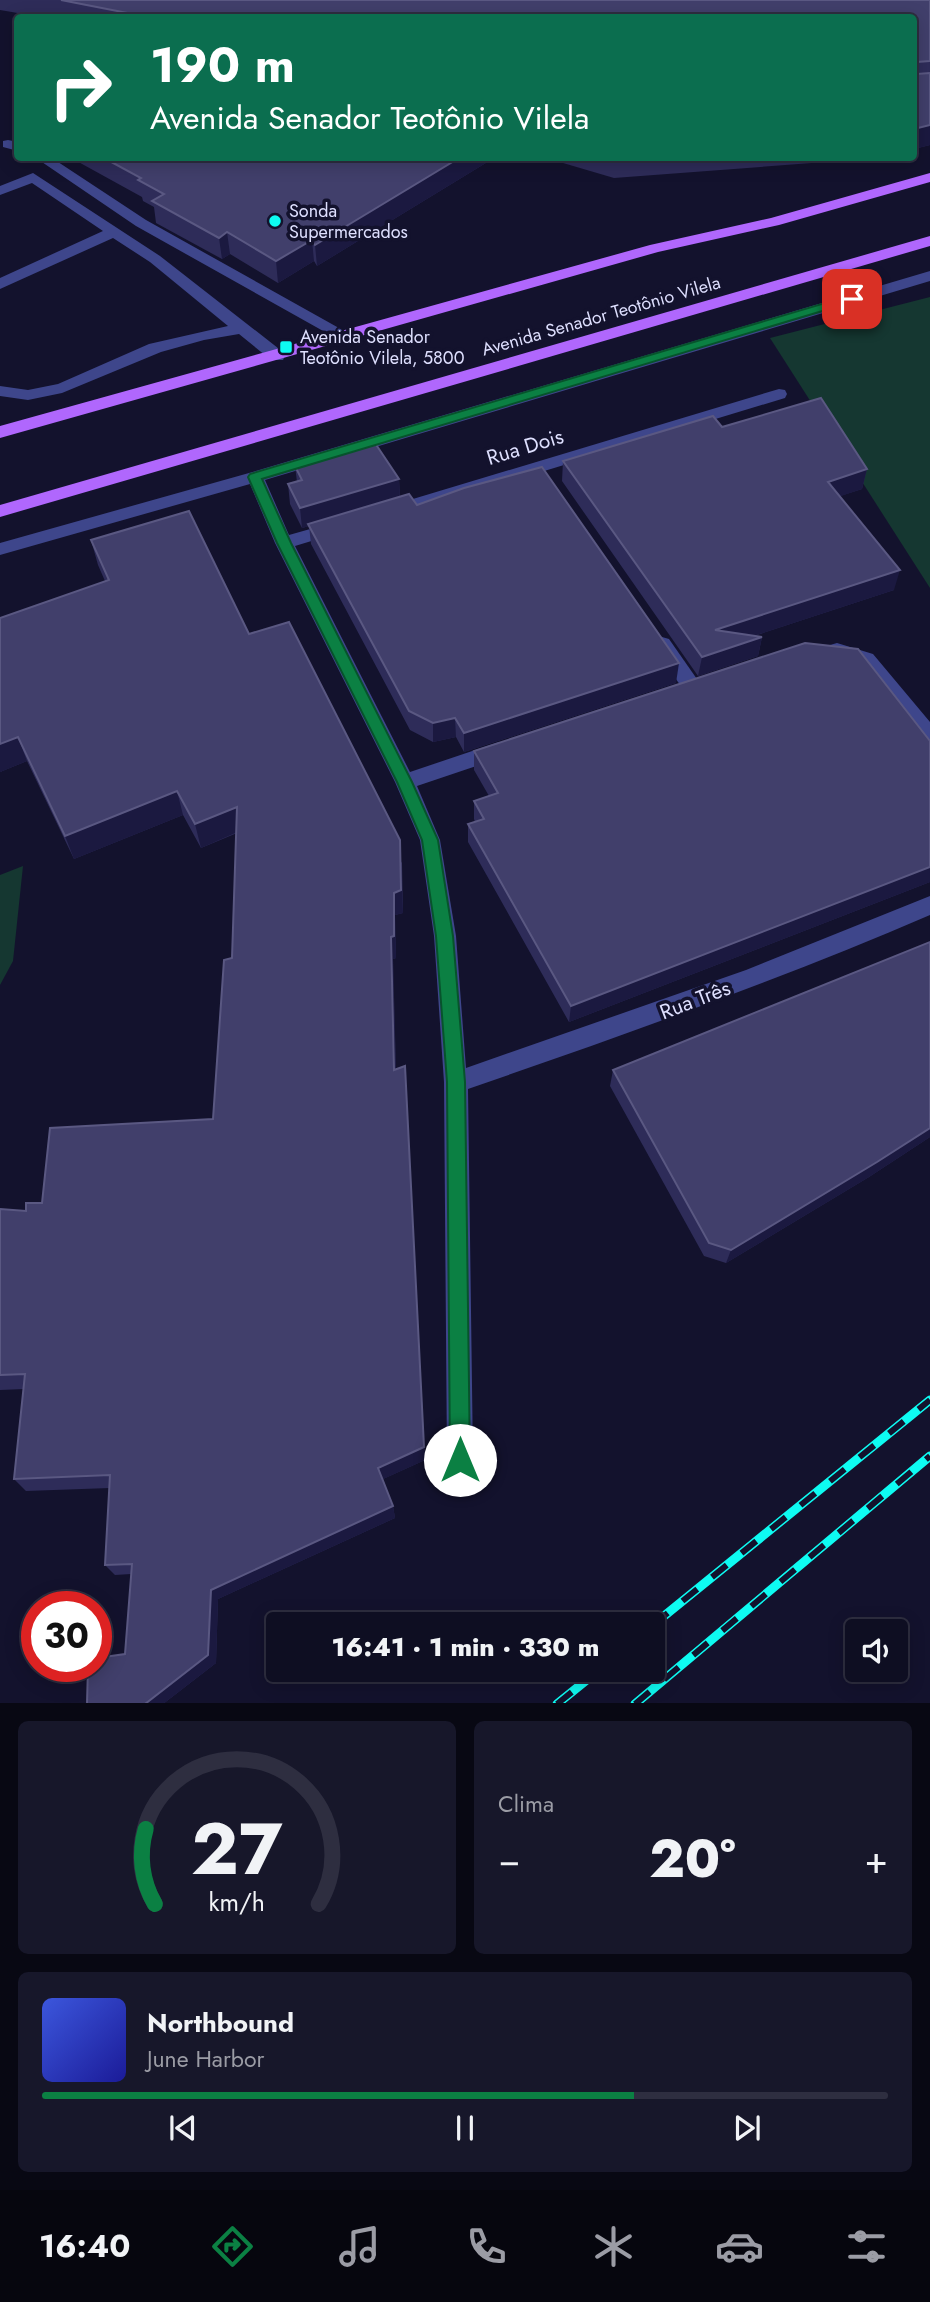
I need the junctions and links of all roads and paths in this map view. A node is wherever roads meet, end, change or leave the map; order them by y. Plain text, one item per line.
1 (48, 161) edge
2 (930, 177) edge
3 (0, 191) edge
4 (116, 231) junction
5 (930, 241) edge
6 (930, 276) edge
7 (0, 284) edge
8 (242, 329) junction
9 (346, 337) junction
10 (277, 356) junction
11 (0, 391) edge
12 (779, 394) dead end
13 (0, 432) edge
14 (255, 477) junction
15 (0, 511) edge
16 (373, 516) edge
17 (348, 524) edge
18 (284, 543) junction
19 (0, 549) edge
20 (653, 632) edge
21 (822, 649) edge
22 (667, 695) edge
23 (930, 736) edge
24 (518, 744) edge
25 (405, 782) junction
26 (930, 905) edge
27 (456, 1082) junction
28 (460, 1460) dead end

1 - 9 street
2 - 9 main road
3 - 4 street
4 - 7 street
4 - 8 street
5 - 15 main road, Avenida Senador Teotônio Vilela
6 - 14 street
8 - 10 street
8 - 11 street
9 - 10 main road
10 - 13 main road
12 - 16 street, Rua Dois
14 - 18 street
14 - 19 street
17 - 18 street
18 - 25 street
20 - 22 street
21 - 23 street
24 - 25 street
25 - 27 street
26 - 27 street, Rua Três
27 - 28 street

